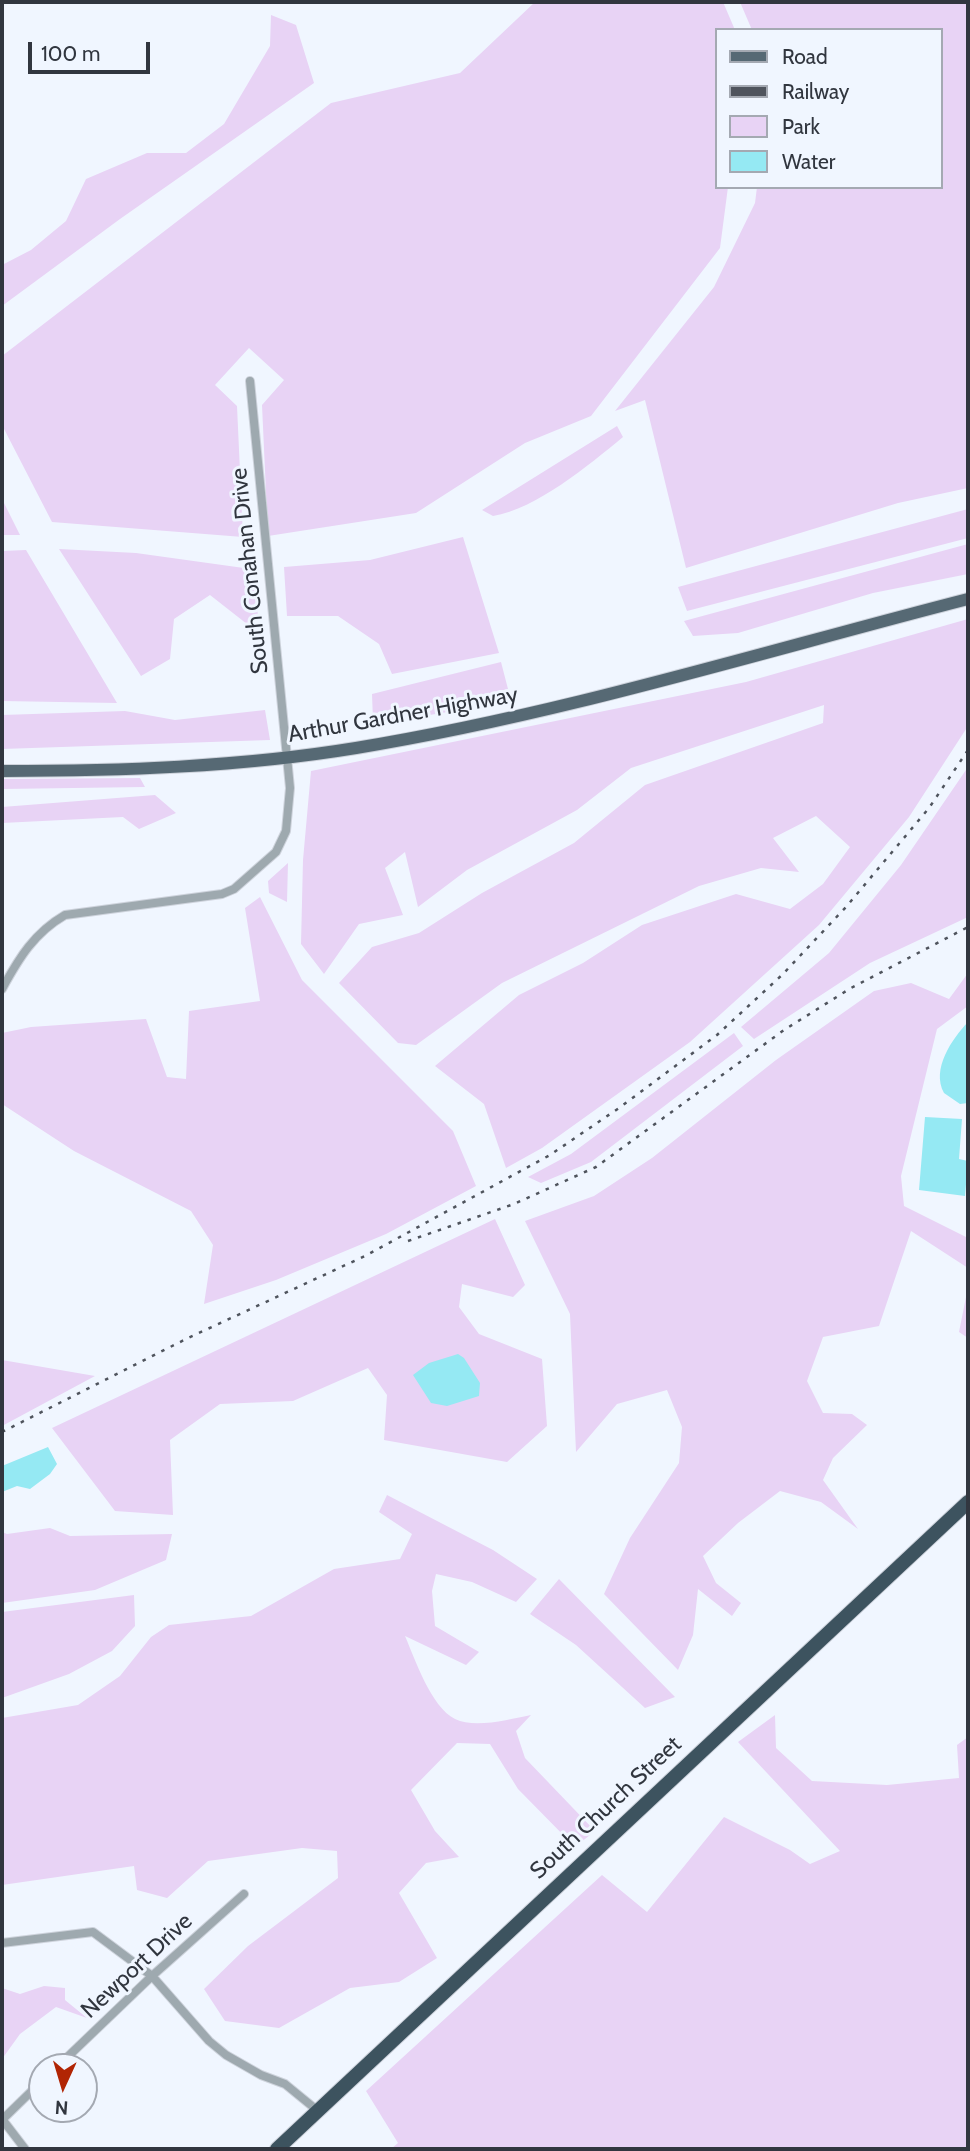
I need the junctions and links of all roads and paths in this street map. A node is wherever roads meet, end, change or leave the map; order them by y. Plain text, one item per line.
1 (250, 381) dead end
2 (968, 592) edge
3 (968, 599) edge
4 (804, 641) junction
5 (287, 757) junction
6 (2, 771) edge
7 (2, 989) edge
8 (968, 1502) edge
9 (244, 1894) dead end
10 (2, 1943) edge
11 (152, 1976) junction
12 (72, 2053) edge
13 (28, 2095) edge
14 (318, 2111) junction
15 (2, 2120) edge
16 (25, 2149) edge
17 (277, 2149) edge

1 - 5 street, South Conahan Drive
2 - 4 main road, Arthur Gardner Highway
3 - 4 main road, Arthur Gardner Highway
4 - 5 main road, Arthur Gardner Highway
5 - 6 main road, Arthur Gardner Highway
5 - 7 street, South Conahan Drive
8 - 14 highway, South Church Street
9 - 11 street, Newport Drive
10 - 11 street
11 - 12 street, Newport Drive
11 - 14 street
13 - 15 street
14 - 17 highway, South Church Street
15 - 16 street

